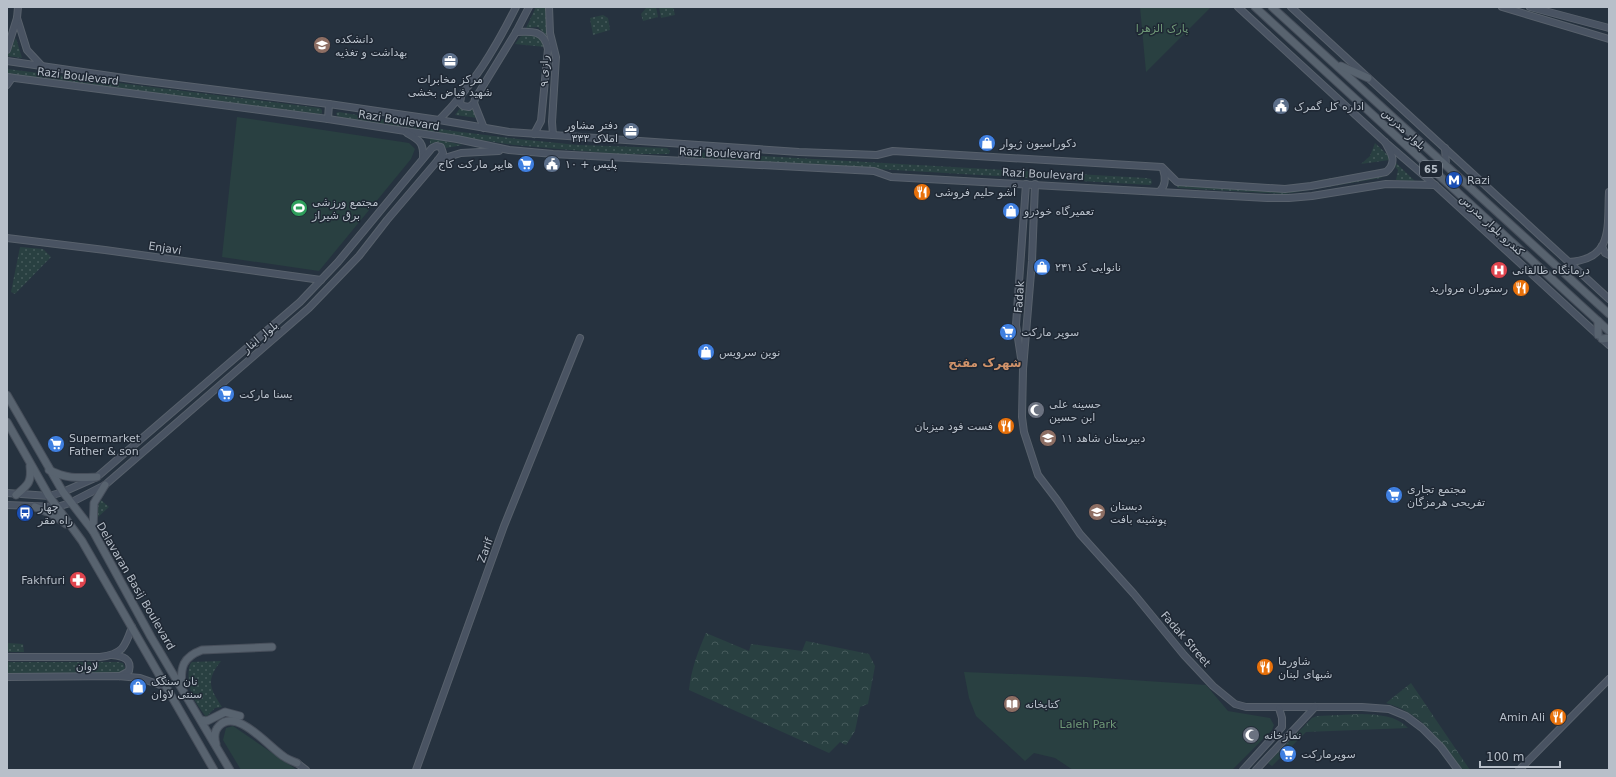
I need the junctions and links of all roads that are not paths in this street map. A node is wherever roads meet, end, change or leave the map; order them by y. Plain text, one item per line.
1 (18, 7) edge
2 (516, 7) edge
3 (529, 7) edge
4 (549, 7) edge
5 (1238, 7) edge
6 (1255, 7) edge
7 (1272, 7) edge
8 (1291, 7) edge
9 (1502, 7) edge
10 (1530, 7) edge
11 (17, 18) junction
12 (1573, 18) junction
13 (1609, 28) edge
14 (1570, 29) junction
15 (516, 32) junction
16 (1606, 39) edge
17 (1609, 44) edge
18 (551, 48) junction
19 (7, 50) edge
20 (7, 61) edge
21 (1335, 64) junction
22 (41, 65) junction
23 (10, 77) edge
24 (1368, 78) junction
25 (7, 85) edge
26 (461, 97) junction
27 (474, 103) junction
28 (329, 104) junction
29 (328, 119) junction
30 (439, 120) junction
31 (540, 121) junction
32 (552, 122) junction
33 (484, 128) junction
34 (402, 130) junction
35 (534, 134) junction
36 (553, 135) junction
37 (1385, 142) junction
38 (683, 144) junction
39 (1445, 148) junction
40 (508, 150) junction
41 (423, 158) junction
42 (438, 160) junction
43 (682, 161) junction
44 (1446, 165) junction
45 (1162, 167) junction
46 (1026, 184) junction
47 (1035, 184) junction
48 (1435, 185) junction
49 (1160, 191) junction
50 (1609, 192) edge
51 (1034, 202) junction
52 (1024, 203) junction
53 (7, 238) edge
54 (1602, 246) junction
55 (1538, 250) junction
56 (1609, 255) edge
57 (1530, 259) junction
58 (1569, 262) junction
59 (320, 280) junction
60 (1609, 298) edge
61 (1609, 314) edge
62 (1598, 321) junction
63 (1609, 331) edge
64 (580, 338) dead end
65 (1603, 338) edge
66 (1609, 345) edge
67 (1023, 369) junction
68 (7, 395) edge
69 (7, 422) edge
70 (34, 442) junction
71 (134, 445) junction
72 (21, 447) junction
73 (141, 453) junction
74 (29, 462) junction
75 (49, 470) junction
76 (97, 477) junction
77 (104, 485) junction
78 (63, 492) junction
79 (7, 494) edge
80 (16, 495) junction
81 (49, 496) junction
82 (70, 503) junction
83 (7, 505) edge
84 (35, 507) junction
85 (57, 507) junction
86 (93, 531) junction
87 (82, 541) junction
88 (132, 627) junction
89 (272, 647) dead end
90 (111, 655) junction
91 (7, 657) edge
92 (118, 676) junction
93 (7, 677) edge
94 (1609, 679) edge
95 (166, 687) junction
96 (182, 688) junction
97 (1315, 707) junction
98 (1279, 708) junction
99 (240, 716) dead end
100 (201, 720) junction
101 (1266, 746) junction
102 (217, 748) junction
103 (1272, 753) junction
104 (297, 763) joint
105 (214, 770) edge
106 (230, 770) edge
107 (306, 770) edge
108 (416, 770) edge
109 (1243, 770) edge
110 (1256, 770) edge
111 (1458, 770) edge
112 (1519, 770) edge

1 - 11 main road
2 - 26 main road
3 - 15 main road
4 - 18 main road, رازی ۹
5 - 37 main road, کندرو بلوار مدرس
6 - 57 main road, بلوار مدرس / 65
7 - 21 main road, بلوار مدرس / 65
8 - 24 main road
9 - 14 main road
10 - 12 main road
11 - 19 main road
11 - 22 main road
12 - 13 main road
12 - 14 main road
14 - 16 main road
15 - 18 main road, رازی ۹
15 - 27 main road
16 - 17 main road
18 - 31 main road, رازی ۹
18 - 32 main road, رازی ۹
20 - 22 main road, Razi Boulevard
21 - 24 main road
21 - 44 main road, بلوار مدرس / 65
22 - 28 main road, Razi Boulevard
23 - 25 main road
23 - 29 main road, Razi Boulevard
24 - 39 main road
26 - 27 main road
26 - 30 main road
27 - 33 main road
28 - 29 main road
28 - 30 main road, Razi Boulevard
29 - 34 main road, Razi Boulevard
30 - 33 main road, Razi Boulevard
31 - 32 main road
31 - 35 main road, رازی ۹
32 - 36 main road, رازی ۹
33 - 35 main road, Razi Boulevard
34 - 40 main road, Razi Boulevard
34 - 41 main road
35 - 36 main road, Razi Boulevard
36 - 38 main road, Razi Boulevard
37 - 45 main road
37 - 48 main road, کندرو بلوار مدرس
38 - 43 main road
38 - 45 main road, Razi Boulevard
39 - 44 main road
39 - 58 main road
40 - 42 main road
40 - 43 main road, Razi Boulevard
41 - 42 main road, بلوار ایثار
41 - 59 main road, بلوار ایثار
42 - 73 main road, بلوار ایثار
43 - 46 main road, Razi Boulevard
44 - 55 main road, بلوار مدرس / 65
45 - 49 main road
46 - 47 main road, Razi Boulevard
46 - 52 main road, Fadak
47 - 49 main road, Razi Boulevard
47 - 51 main road, Fadak
48 - 49 main road, Razi Boulevard
48 - 65 main road, کندرو بلوار مدرس
50 - 54 main road
51 - 52 main road
51 - 67 main road, Fadak
52 - 67 main road, Fadak
53 - 59 main road, Enjavi
54 - 56 main road
54 - 58 main road
55 - 57 main road
55 - 61 main road, بلوار مدرس / 65
57 - 62 main road, بلوار مدرس / 65
58 - 60 main road
59 - 71 main road, بلوار ایثار
62 - 63 main road, بلوار مدرس / 65
62 - 65 main road
64 - 108 main road, Zarif
65 - 66 main road, کندرو بلوار مدرس
67 - 98 main road, Fadak Street
68 - 70 main road, Delavaran Basij Boulevard
69 - 72 main road
70 - 72 main road
70 - 75 main road, Delavaran Basij Boulevard
71 - 73 main road
71 - 76 main road, بلوار ایثار
72 - 74 main road
73 - 77 main road, بلوار ایثار
74 - 80 main road
74 - 81 main road
75 - 76 main road
75 - 78 main road, Delavaran Basij Boulevard
76 - 78 main road, بلوار ایثار
77 - 82 main road, بلوار ایثار
77 - 86 main road
78 - 81 main road, بلوار ایثار
78 - 82 main road, Delavaran Basij Boulevard
79 - 80 main road, بلوار ایثار
80 - 81 main road, بلوار ایثار
81 - 85 main road
82 - 85 main road, بلوار ایثار
82 - 86 main road, Delavaran Basij Boulevard
83 - 84 main road, بلوار ایثار
84 - 85 main road, بلوار ایثار
84 - 87 main road
85 - 87 main road
86 - 96 main road, Delavaran Basij Boulevard
87 - 88 main road
88 - 90 main road, لاوان
88 - 95 main road
89 - 96 main road
90 - 91 main road, لاوان
90 - 92 main road
92 - 93 main road, لاوان
92 - 95 main road, لاوان
94 - 112 main road
95 - 105 main road
96 - 100 main road, Delavaran Basij Boulevard
97 - 98 main road, Fadak Street
97 - 103 main road
97 - 111 main road, Fadak Street
98 - 101 main road
99 - 100 main road
100 - 102 main road, Delavaran Basij Boulevard
101 - 103 main road
101 - 109 main road
102 - 104 main road
102 - 106 main road, Delavaran Basij Boulevard
103 - 110 main road
104 - 107 main road

